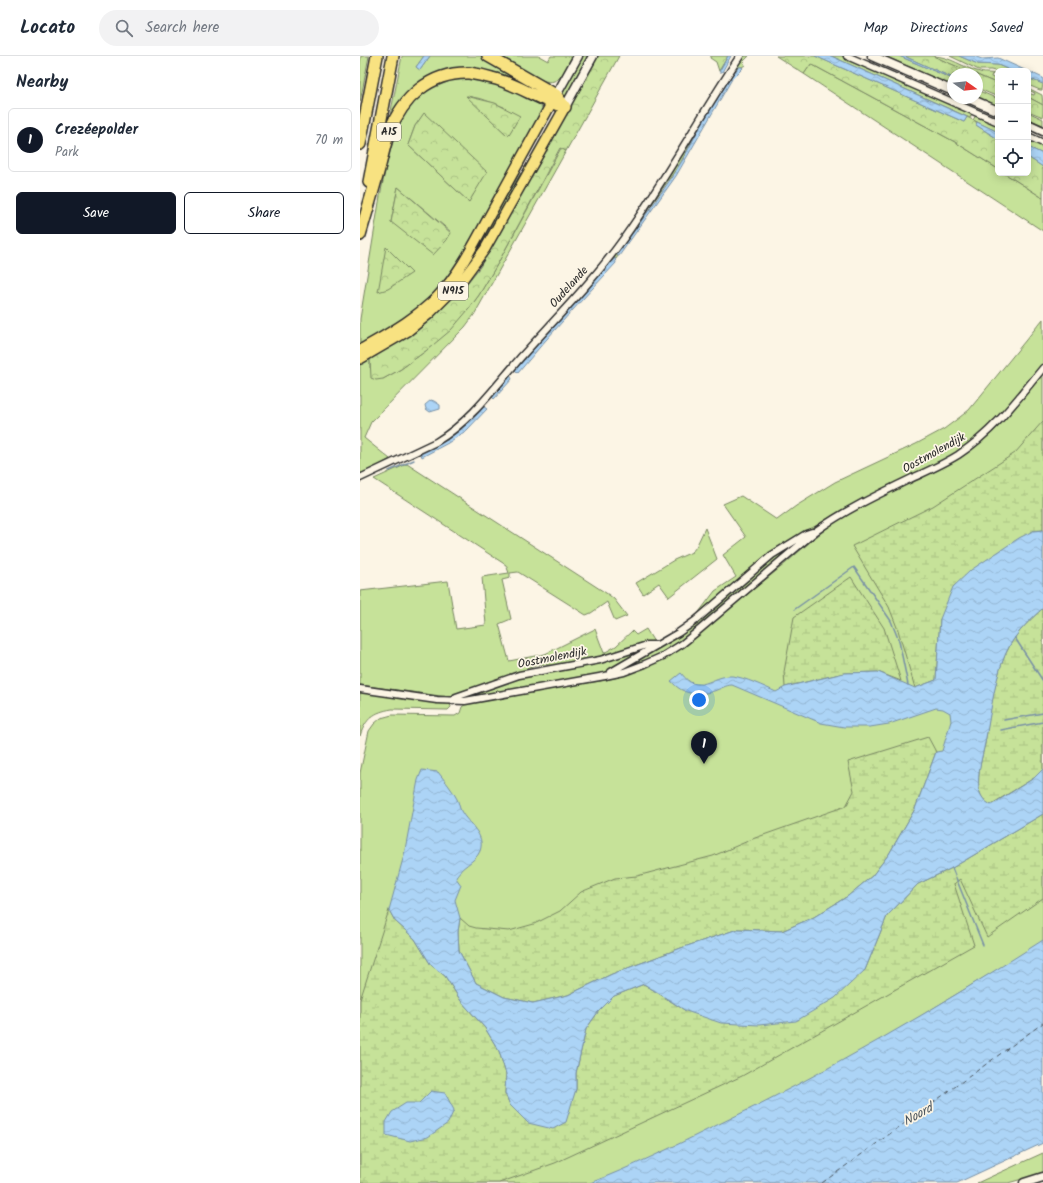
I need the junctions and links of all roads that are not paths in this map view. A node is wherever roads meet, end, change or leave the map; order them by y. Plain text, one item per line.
1 (378, 56) edge
2 (393, 56) edge
3 (488, 56) edge
4 (578, 56) edge
5 (593, 56) edge
6 (740, 56) edge
7 (847, 56) edge
8 (872, 56) edge
9 (947, 88) edge
10 (554, 99) junction
11 (982, 104) edge
12 (565, 107) junction
13 (995, 110) edge
14 (995, 121) edge
15 (1031, 125) edge
16 (1043, 130) edge
17 (1031, 137) edge
18 (1043, 143) edge
19 (360, 144) edge
20 (360, 233) edge
21 (360, 350) edge
22 (360, 359) edge
23 (1043, 368) edge
24 (360, 478) edge
25 (816, 531) junction
26 (658, 645) junction
27 (605, 676) junction
28 (360, 688) edge
29 (453, 701) junction
30 (1043, 1177) edge
31 (1024, 1183) edge

1 - 19 highway, A15
2 - 20 highway, A15
3 - 10 highway, A15
4 - 10 main road, N915
5 - 12 main road, N915
6 - 24 street, Oudelande
7 - 14 street
8 - 9 main road
10 - 12 highway, A15
10 - 20 highway, A15
10 - 21 main road, N915
11 - 13 main road
12 - 22 main road, N915
15 - 16 main road
17 - 18 street
23 - 25 street, Oostmolendijk
25 - 26 street, Oostmolendijk
25 - 27 street, Oostmolendijk
26 - 27 street, Oostmolendijk
26 - 29 street, Oostmolendijk
27 - 29 street, Oostmolendijk
28 - 29 street, Oostmolendijk
30 - 31 main road

